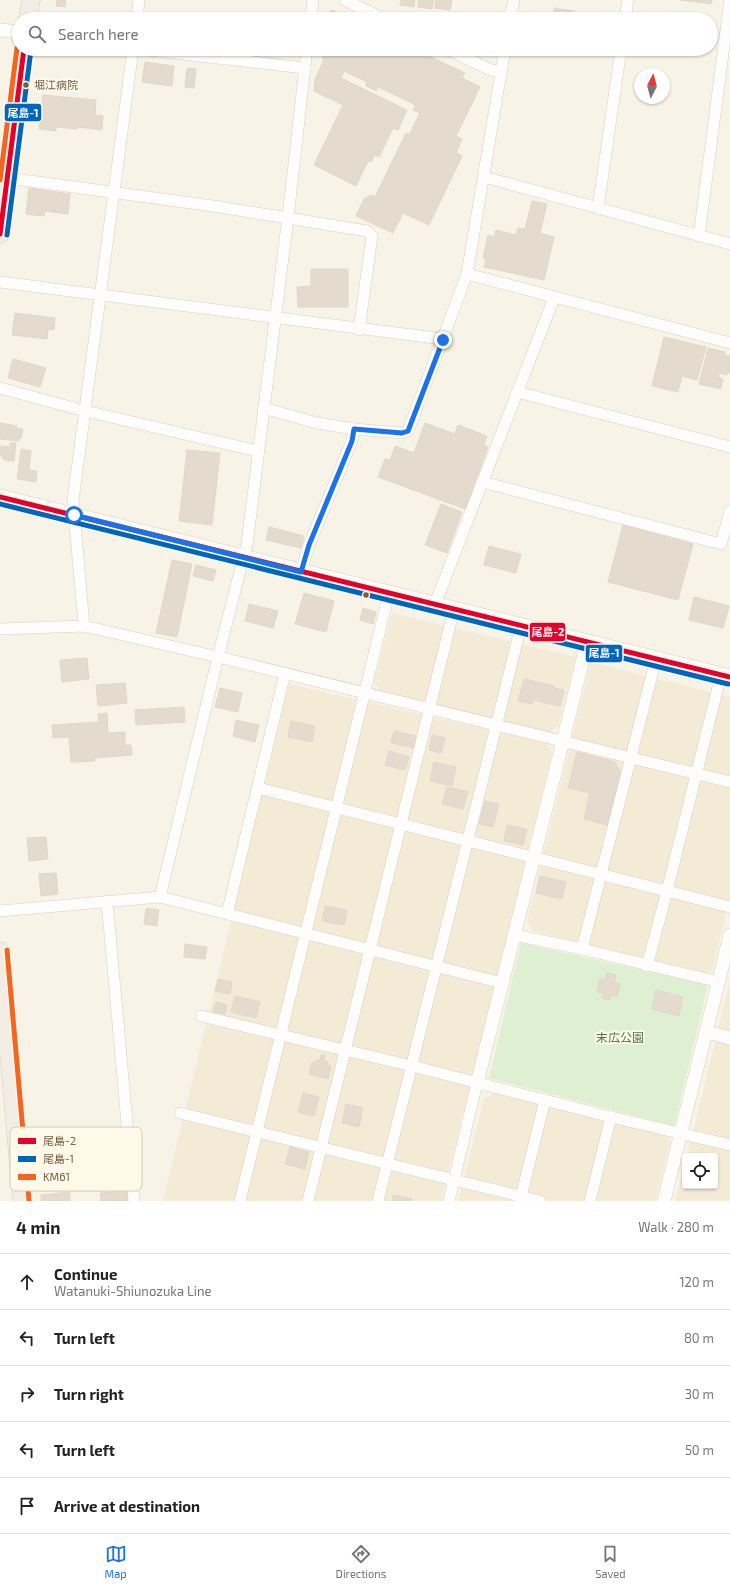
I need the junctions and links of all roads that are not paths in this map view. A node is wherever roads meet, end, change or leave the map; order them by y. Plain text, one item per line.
1 (31, 0) edge
2 (139, 0) edge
3 (313, 0) edge
4 (345, 0) edge
5 (514, 0) edge
6 (628, 0) edge
7 (730, 0) edge
8 (29, 12) edge
9 (138, 12) edge
10 (312, 12) edge
11 (370, 12) edge
12 (511, 12) edge
13 (627, 12) edge
14 (0, 30) edge
15 (12, 31) edge
16 (23, 56) edge
17 (132, 56) edge
18 (200, 56) edge
19 (306, 56) edge
20 (462, 56) edge
21 (504, 56) edge
22 (620, 56) edge
23 (305, 68) junction
24 (501, 72) junction
25 (5, 156) edge
26 (484, 177) junction
27 (8, 178) junction
28 (114, 192) junction
29 (598, 208) junction
30 (288, 217) junction
31 (0, 234) edge
32 (699, 236) junction
33 (730, 244) edge
34 (467, 274) junction
35 (0, 282) edge
36 (101, 294) junction
37 (554, 298) junction
38 (275, 318) junction
39 (359, 330) junction
40 (443, 340) junction
41 (730, 343) edge
42 (0, 388) edge
43 (517, 392) junction
44 (263, 408) junction
45 (85, 411) junction
46 (354, 429) junction
47 (730, 447) edge
48 (258, 451) junction
49 (482, 482) junction
50 (0, 497) edge
51 (730, 511) edge
52 (74, 515) junction
53 (244, 557) junction
54 (301, 572) junction
55 (389, 593) junction
56 (435, 604) junction
57 (454, 609) junction
58 (84, 626) junction
59 (521, 626) junction
60 (0, 629) edge
61 (587, 642) junction
62 (218, 657) junction
63 (656, 659) junction
64 (284, 673) junction
65 (725, 676) edge
66 (364, 693) junction
67 (429, 708) junction
68 (496, 725) junction
69 (563, 741) junction
70 (631, 758) junction
71 (696, 774) junction
72 (730, 782) edge
73 (258, 788) junction
74 (336, 808) junction
75 (401, 824) junction
76 (467, 841) junction
77 (534, 858) junction
78 (601, 874) junction
79 (667, 891) junction
80 (160, 897) junction
81 (107, 901) junction
82 (730, 907) edge
83 (0, 911) edge
84 (227, 914) junction
85 (305, 934) junction
86 (514, 935) junction
87 (730, 935) edge
88 (582, 949) junction
89 (0, 950) edge
90 (370, 950) junction
91 (436, 966) junction
92 (648, 966) junction
93 (718, 982) junction
94 (502, 983) junction
95 (201, 1016) dead end
96 (706, 1032) junction
97 (280, 1035) junction
98 (730, 1038) edge
99 (346, 1050) junction
100 (412, 1066) junction
101 (5, 1073) edge
102 (477, 1083) junction
103 (545, 1100) junction
104 (180, 1113) dead end
105 (610, 1117) junction
106 (12, 1127) edge
107 (127, 1127) edge
108 (257, 1131) junction
109 (681, 1132) junction
110 (730, 1145) edge
111 (321, 1148) junction
112 (388, 1164) junction
113 (454, 1180) junction
114 (21, 1191) edge
115 (133, 1191) edge
116 (520, 1199) edge
117 (22, 1201) edge
118 (134, 1201) edge
119 (240, 1201) edge
120 (308, 1201) edge
121 (378, 1201) edge
122 (449, 1201) edge
123 (540, 1201) edge
124 (590, 1201) edge
125 (664, 1201) edge

1 - 8 highway
2 - 9 street
3 - 10 street
4 - 11 street
5 - 12 street
6 - 13 street
7 - 32 street
14 - 15 street
16 - 25 highway
17 - 28 street
18 - 23 street
19 - 23 street
20 - 24 street
21 - 24 street
22 - 29 street
23 - 30 street
24 - 26 street
25 - 27 highway
26 - 29 street
26 - 34 street
27 - 28 street
27 - 31 highway
28 - 30 street
28 - 36 street
29 - 32 street
30 - 38 street
30 - 39 street
32 - 33 street
34 - 37 street
34 - 40 street
35 - 36 street
36 - 38 street
36 - 45 street
37 - 41 street
37 - 43 street
38 - 39 street
38 - 44 street
39 - 40 street
40 - 46 street
42 - 45 street
43 - 47 street
43 - 49 street
44 - 46 street
44 - 48 street
45 - 48 street
45 - 52 street
46 - 54 street
48 - 53 street
49 - 51 street
49 - 56 street
50 - 52 main road
52 - 53 main road
52 - 58 street
53 - 54 main road
53 - 62 street
54 - 55 main road
55 - 56 main road
55 - 66 street
56 - 57 main road
57 - 59 main road
57 - 67 street
58 - 60 street
58 - 62 street
59 - 61 main road
59 - 68 street
61 - 63 main road
61 - 69 street
62 - 64 street
62 - 80 street
63 - 65 main road
63 - 70 street
64 - 66 street
64 - 73 street
65 - 71 street
66 - 67 street
66 - 74 street
67 - 68 street
67 - 75 street
68 - 69 street
68 - 76 street
69 - 70 street
69 - 77 street
70 - 71 street
70 - 78 street
71 - 72 street
71 - 79 street
73 - 74 street
73 - 84 street
74 - 75 street
74 - 85 street
75 - 76 street
75 - 90 street
76 - 77 street
76 - 91 street
77 - 78 street
77 - 86 street
78 - 79 street
78 - 88 street
79 - 82 street
79 - 92 street
80 - 81 street
80 - 84 street
81 - 83 street
81 - 107 street
84 - 85 street
85 - 90 street
85 - 97 street
86 - 88 street
86 - 94 street
87 - 93 street
88 - 92 street
89 - 101 highway
90 - 91 street
90 - 99 street
91 - 94 street
91 - 100 street
92 - 93 street
93 - 96 street
94 - 102 street
95 - 97 street
96 - 98 street
96 - 109 street
97 - 99 street
97 - 108 street
99 - 100 street
99 - 111 street
100 - 102 street
100 - 112 street
101 - 106 highway
102 - 103 street
102 - 113 street
103 - 105 street
103 - 116 street
104 - 108 street
105 - 109 street
105 - 124 street
108 - 111 street
108 - 119 street
109 - 110 street
109 - 125 street
111 - 112 street
111 - 120 street
112 - 113 street
112 - 121 street
113 - 116 street
113 - 122 street
114 - 117 highway
115 - 118 street
116 - 123 street

